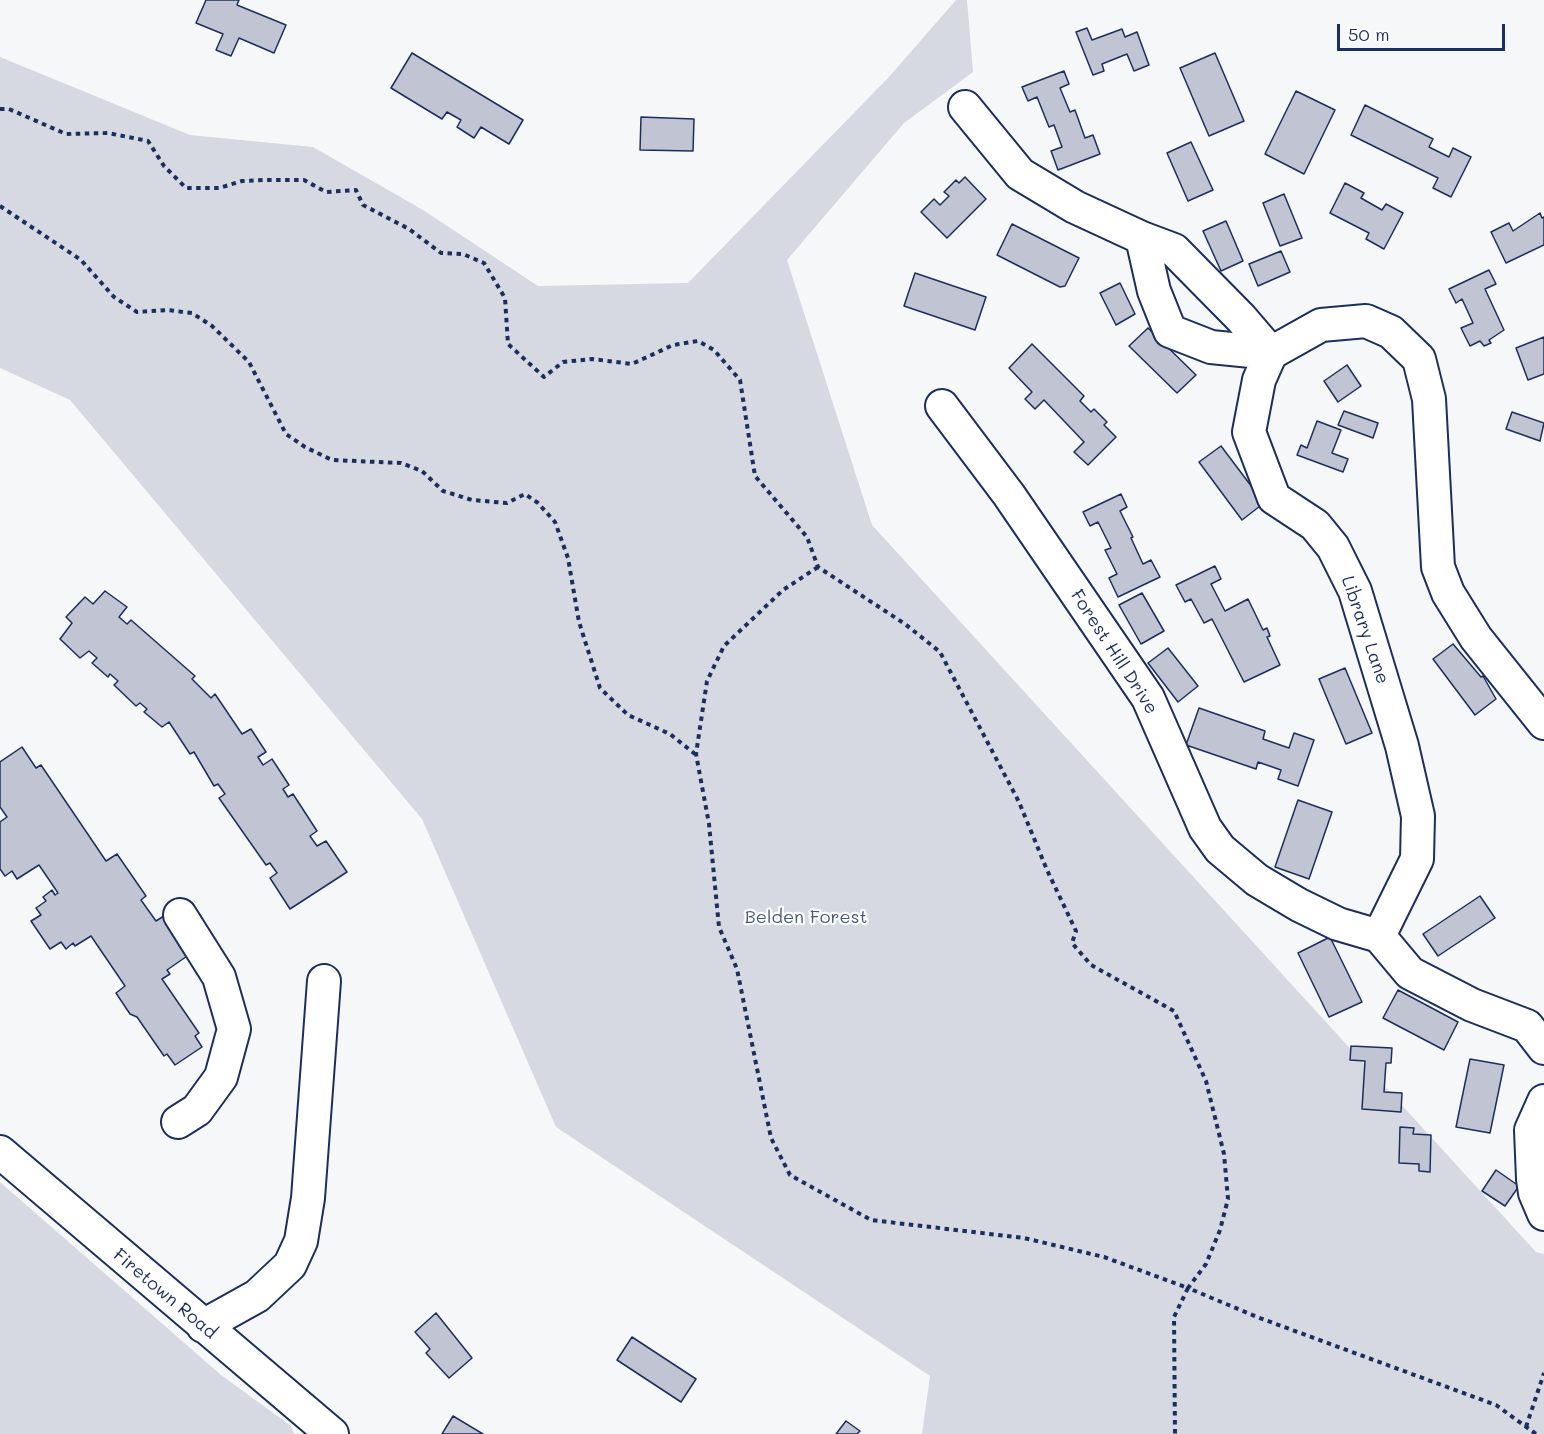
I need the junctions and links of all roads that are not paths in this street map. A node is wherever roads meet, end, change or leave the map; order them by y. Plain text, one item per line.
1 (965, 107) dead end
2 (1142, 238) junction
3 (1271, 353) junction
4 (942, 406) dead end
5 (1544, 723) edge
6 (180, 915) dead end
7 (1379, 936) junction
8 (324, 981) dead end
9 (1544, 1048) edge
10 (1544, 1101) edge
11 (178, 1122) dead end
12 (0, 1152) edge
13 (1544, 1214) edge
14 (203, 1326) junction
15 (332, 1434) edge

1 - 2 street
2 - 3 street
2 - 3 street
3 - 5 street
3 - 7 street, Library Lane
4 - 7 street, Forest Hill Drive
6 - 11 street
7 - 9 street
8 - 14 street
10 - 13 street
12 - 14 street, Firetown Road
14 - 15 street, Firetown Road

